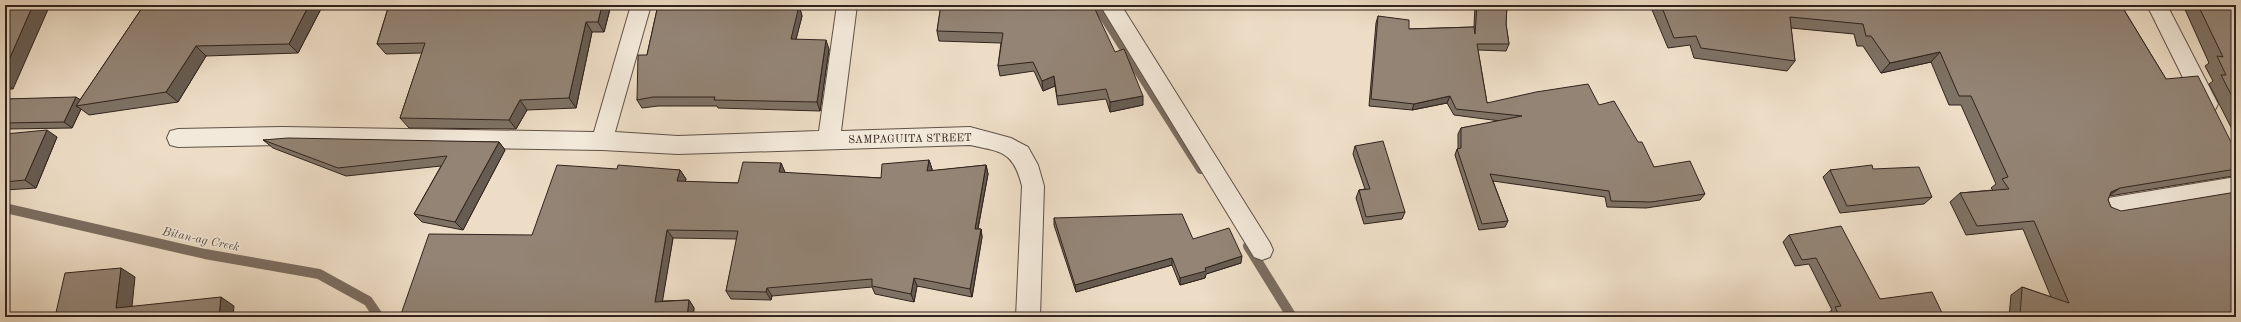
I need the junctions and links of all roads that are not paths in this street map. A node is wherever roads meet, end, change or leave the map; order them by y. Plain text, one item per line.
1 (642, 5) edge
2 (847, 5) edge
3 (1110, 5) edge
4 (2157, 5) edge
5 (2215, 121) edge
6 (178, 138) dead end
7 (829, 139) junction
8 (602, 141) junction
9 (2236, 187) edge
10 (2108, 208) edge
11 (1262, 250) dead end
12 (1028, 317) edge

1 - 8 street
2 - 7 street
3 - 11 street
4 - 5 street
6 - 8 street, SAMPAGUITA STREET
7 - 8 street, SAMPAGUITA STREET
7 - 12 street, SAMPAGUITA STREET
9 - 10 street

